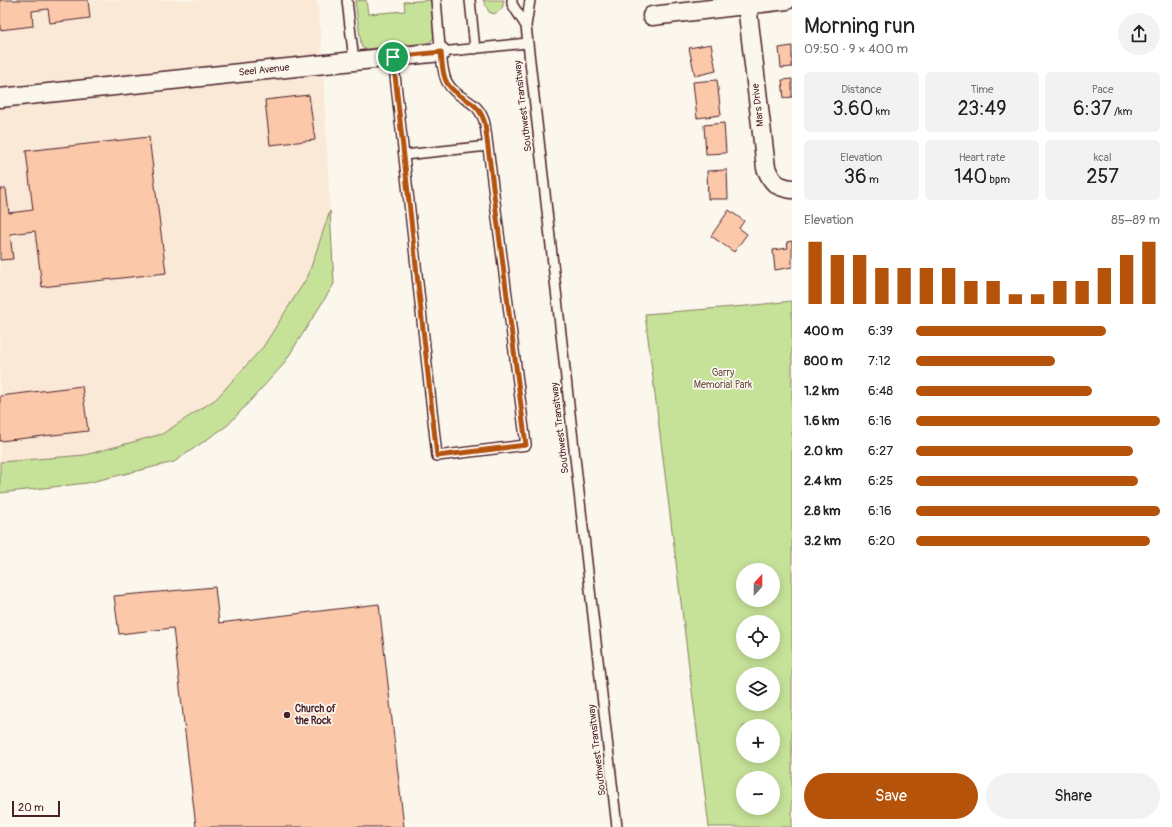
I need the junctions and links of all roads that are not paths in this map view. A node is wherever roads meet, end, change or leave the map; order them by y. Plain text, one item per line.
1 (347, 0) edge
2 (436, 0) edge
3 (470, 0) edge
4 (512, 0) edge
5 (530, 0) edge
6 (787, 0) edge
7 (747, 5) junction
8 (652, 16) dead end
9 (526, 26) junction
10 (527, 43) junction
11 (475, 48) junction
12 (441, 52) junction
13 (393, 57) junction
14 (354, 61) junction
15 (0, 98) edge
16 (488, 146) junction
17 (404, 155) junction
18 (792, 189) edge
19 (617, 827) edge

1 - 14 lane
2 - 12 lane
3 - 11 lane
4 - 9 lane, Southwest Transitway
5 - 9 lane, Southwest Transitway
6 - 7 street
7 - 8 street
7 - 18 street, Mars Drive
9 - 10 lane, Southwest Transitway
10 - 11 lane, Seel Avenue
10 - 19 lane, Southwest Transitway
11 - 12 lane, Seel Avenue
12 - 13 street, Seel Avenue
12 - 16 lane
13 - 14 street, Seel Avenue
13 - 17 lane
14 - 15 street, Seel Avenue
16 - 17 lane
16 - 17 lane

